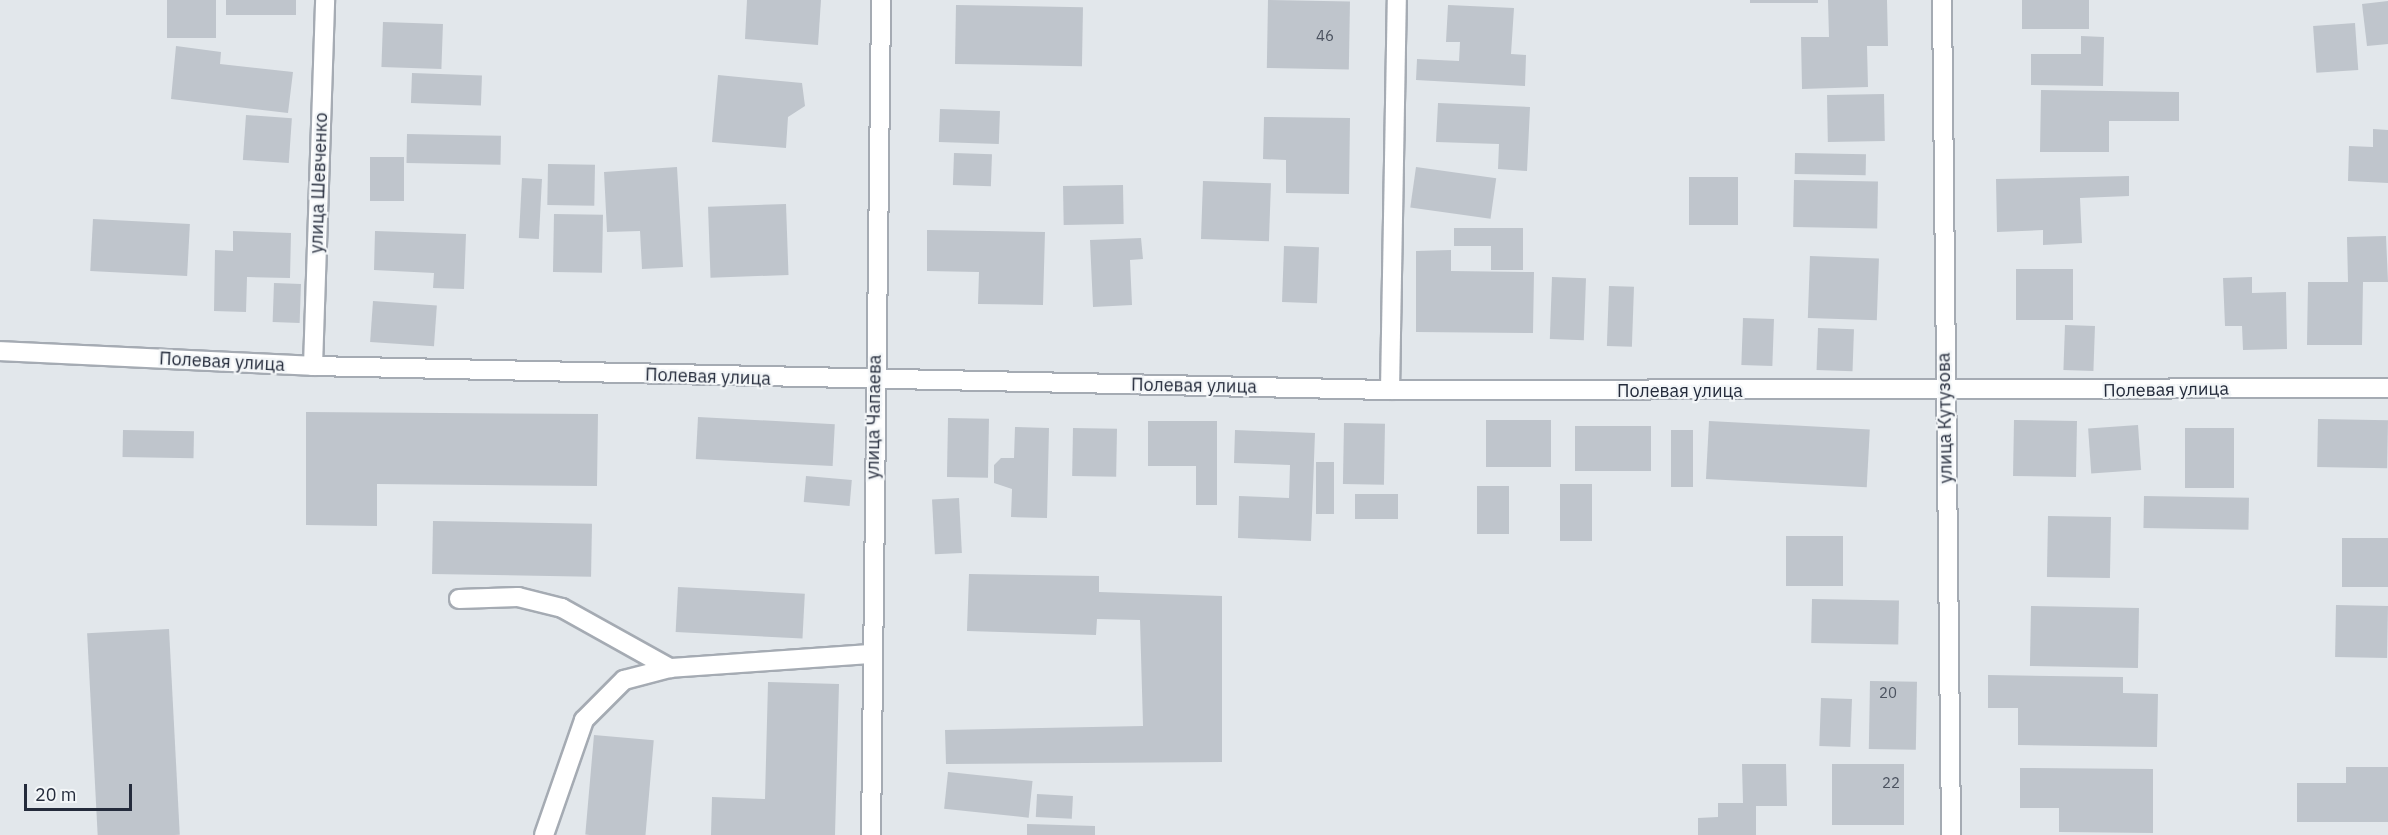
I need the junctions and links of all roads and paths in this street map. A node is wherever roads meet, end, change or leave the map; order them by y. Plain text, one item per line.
1 (325, 0) edge
2 (881, 0) edge
3 (1397, 0) edge
4 (1942, 0) edge
5 (0, 351) edge
6 (313, 366) junction
7 (874, 381) junction
8 (2388, 388) edge
9 (1390, 390) junction
10 (1945, 393) junction
11 (459, 599) dead end
12 (872, 654) junction
13 (670, 668) junction
14 (544, 835) edge
15 (871, 835) edge
16 (1951, 835) edge

1 - 6 street, улица Шевченко
2 - 7 street, улица Чапаева
3 - 9 street
4 - 10 street, улица Кутузова
5 - 6 street, Полевая улица
6 - 7 street, Полевая улица
7 - 9 street, Полевая улица
7 - 12 street, улица Чапаева
8 - 10 street, Полевая улица
9 - 10 street, Полевая улица
10 - 16 street, улица Кутузова
11 - 13 street
12 - 13 street
12 - 15 street, улица Чапаева
13 - 14 street

